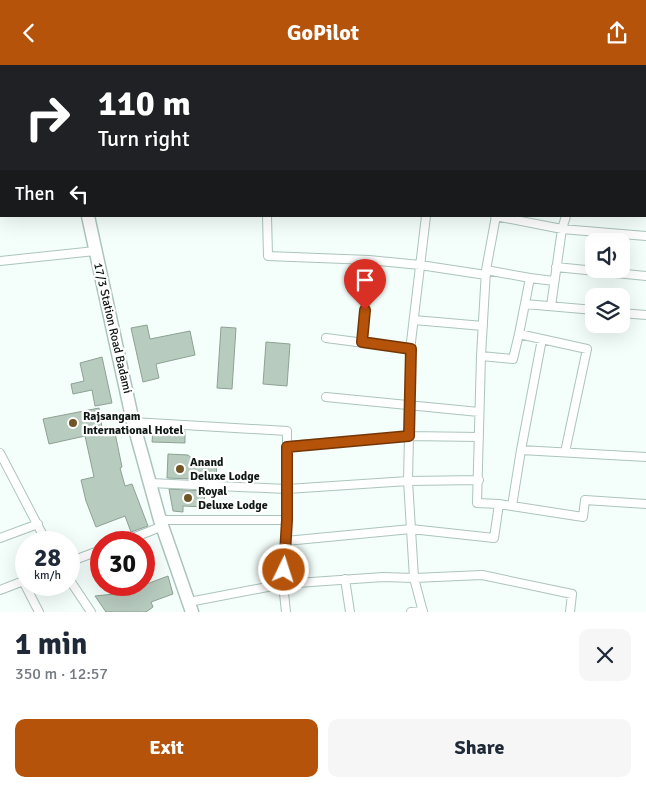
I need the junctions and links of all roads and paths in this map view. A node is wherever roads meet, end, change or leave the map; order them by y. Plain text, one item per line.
1 (88, 217) edge
2 (266, 217) edge
3 (426, 217) edge
4 (496, 217) edge
5 (501, 217) edge
6 (566, 217) edge
7 (562, 229) junction
8 (646, 236) edge
9 (95, 251) junction
10 (369, 260) junction
11 (0, 261) edge
12 (420, 265) junction
13 (556, 267) junction
14 (486, 273) junction
15 (646, 276) edge
16 (530, 279) junction
17 (554, 281) junction
18 (525, 304) junction
19 (551, 306) junction
20 (585, 309) edge
21 (630, 314) edge
22 (646, 315) edge
23 (414, 320) junction
24 (483, 326) junction
25 (519, 334) junction
26 (326, 338) dead end
27 (542, 339) junction
28 (362, 342) junction
29 (411, 349) junction
30 (482, 356) junction
31 (326, 397) dead end
32 (410, 406) junction
33 (480, 412) junction
34 (133, 422) junction
35 (409, 436) junction
36 (479, 437) junction
37 (287, 447) junction
38 (521, 450) junction
39 (0, 453) edge
40 (565, 453) junction
41 (646, 457) edge
42 (479, 480) junction
43 (408, 481) junction
44 (150, 483) junction
45 (287, 489) junction
46 (646, 504) edge
47 (499, 505) junction
48 (512, 507) junction
49 (287, 520) junction
50 (161, 523) junction
51 (38, 525) junction
52 (411, 529) junction
53 (41, 531) edge
54 (145, 531) edge
55 (0, 538) edge
56 (286, 541) junction
57 (414, 578) junction
58 (345, 579) junction
59 (15, 584) edge
60 (283, 584) junction
61 (0, 590) edge
62 (32, 596) edge
63 (80, 596) edge
64 (191, 607) edge
65 (423, 611) edge
66 (39, 612) edge
67 (91, 612) edge
68 (286, 612) edge
69 (350, 612) edge
70 (411, 612) edge
71 (570, 612) edge

1 - 9 highway, 17/3 Station Road Badami
2 - 10 street
3 - 12 street
4 - 14 street
5 - 7 street
6 - 7 street
7 - 8 street
7 - 13 street
9 - 11 street
9 - 34 highway, 17/3 Station Road Badami
10 - 12 street
10 - 28 street
12 - 14 street
12 - 23 street
13 - 15 street
13 - 17 street
14 - 16 street
14 - 24 street
16 - 17 street
16 - 18 street
17 - 19 street
18 - 19 street
18 - 25 street
19 - 20 street
21 - 22 street
23 - 24 street
23 - 29 street
24 - 30 street
25 - 27 street
25 - 30 street
26 - 28 street
27 - 38 street
27 - 40 street
28 - 29 street
29 - 32 street
30 - 33 street
31 - 32 street
32 - 33 street
32 - 35 street
33 - 36 street
34 - 37 street
34 - 44 highway, 17/3 Station Road Badami
35 - 36 street
35 - 37 street
35 - 43 street
36 - 42 street
37 - 45 street
38 - 40 street
38 - 48 street
39 - 51 street
40 - 41 street
42 - 43 street
42 - 47 street
43 - 45 street
43 - 52 street
44 - 45 street
44 - 50 highway, 17/3 Station Road Badami
45 - 49 street
46 - 48 street
47 - 48 street
47 - 52 street
49 - 50 street
49 - 56 street
50 - 54 street
50 - 64 highway, 17/3 Station Road Badami
51 - 53 street
51 - 55 street
52 - 56 street
52 - 57 street
56 - 60 street
57 - 58 street
57 - 65 street
57 - 71 street
58 - 60 street
58 - 69 street
59 - 61 street
60 - 64 street
60 - 68 street
62 - 66 street
63 - 67 street
65 - 70 street

